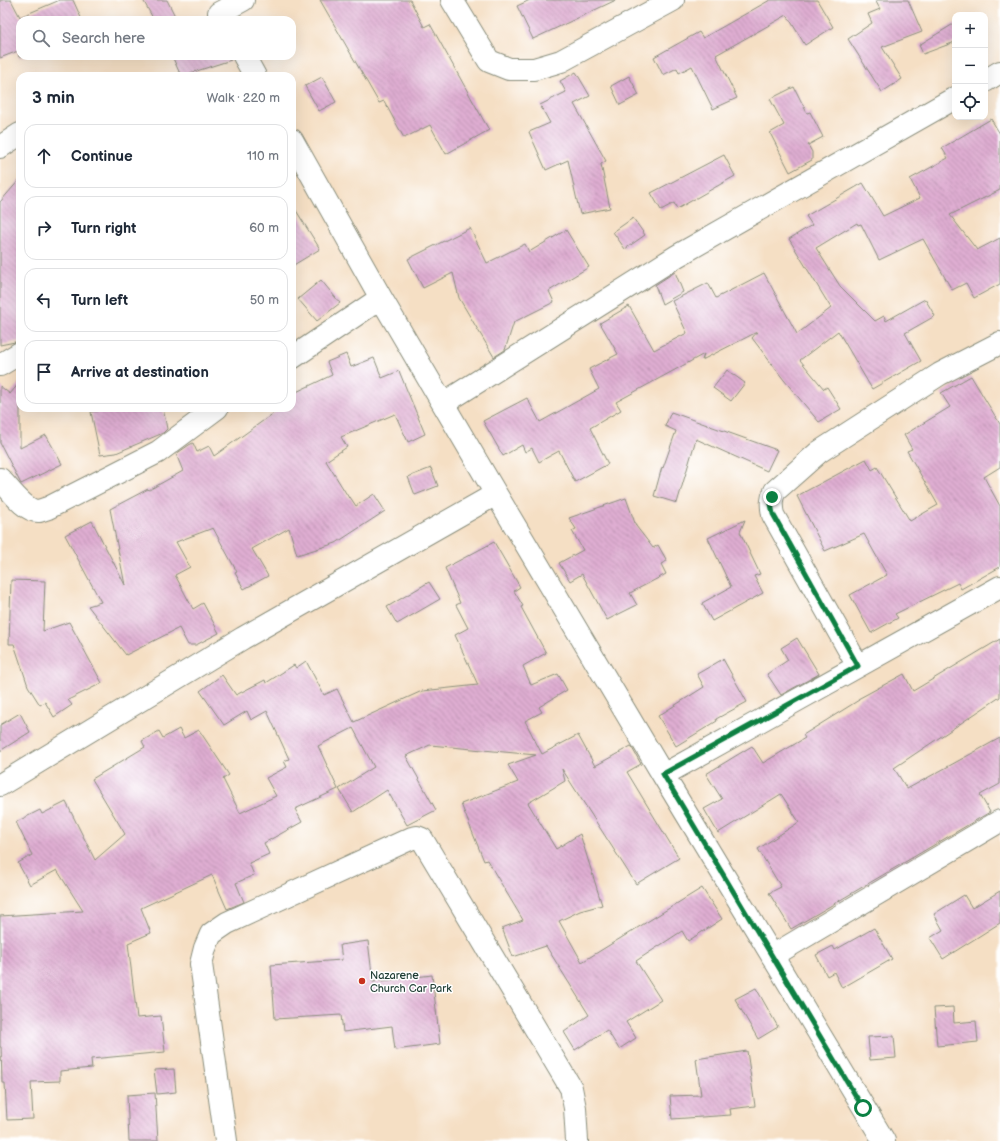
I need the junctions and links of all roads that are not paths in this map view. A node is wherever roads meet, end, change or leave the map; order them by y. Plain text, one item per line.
1 (243, 0) edge
2 (452, 0) edge
3 (673, 0) edge
4 (218, 11) edge
5 (246, 60) edge
6 (253, 72) edge
7 (1000, 72) edge
8 (988, 79) edge
9 (952, 100) edge
10 (16, 137) edge
11 (0, 147) edge
12 (296, 147) edge
13 (381, 298) junction
14 (1000, 343) edge
15 (16, 355) edge
16 (296, 355) edge
17 (0, 365) edge
18 (444, 403) junction
19 (212, 412) edge
20 (0, 479) edge
21 (496, 494) junction
22 (1000, 587) edge
23 (858, 666) junction
24 (663, 774) junction
25 (0, 785) edge
26 (1000, 821) edge
27 (772, 956) junction
28 (226, 1141) edge
29 (577, 1141) edge
30 (884, 1141) edge

1 - 4 street
2 - 3 street
5 - 6 street
7 - 8 street
9 - 18 street
10 - 11 street
12 - 13 street
13 - 16 street
13 - 18 street
14 - 23 street
15 - 17 street
18 - 21 street
19 - 20 street
21 - 24 street
21 - 25 street
22 - 23 street
23 - 24 street
24 - 27 street
26 - 27 street
27 - 30 street
28 - 29 street

